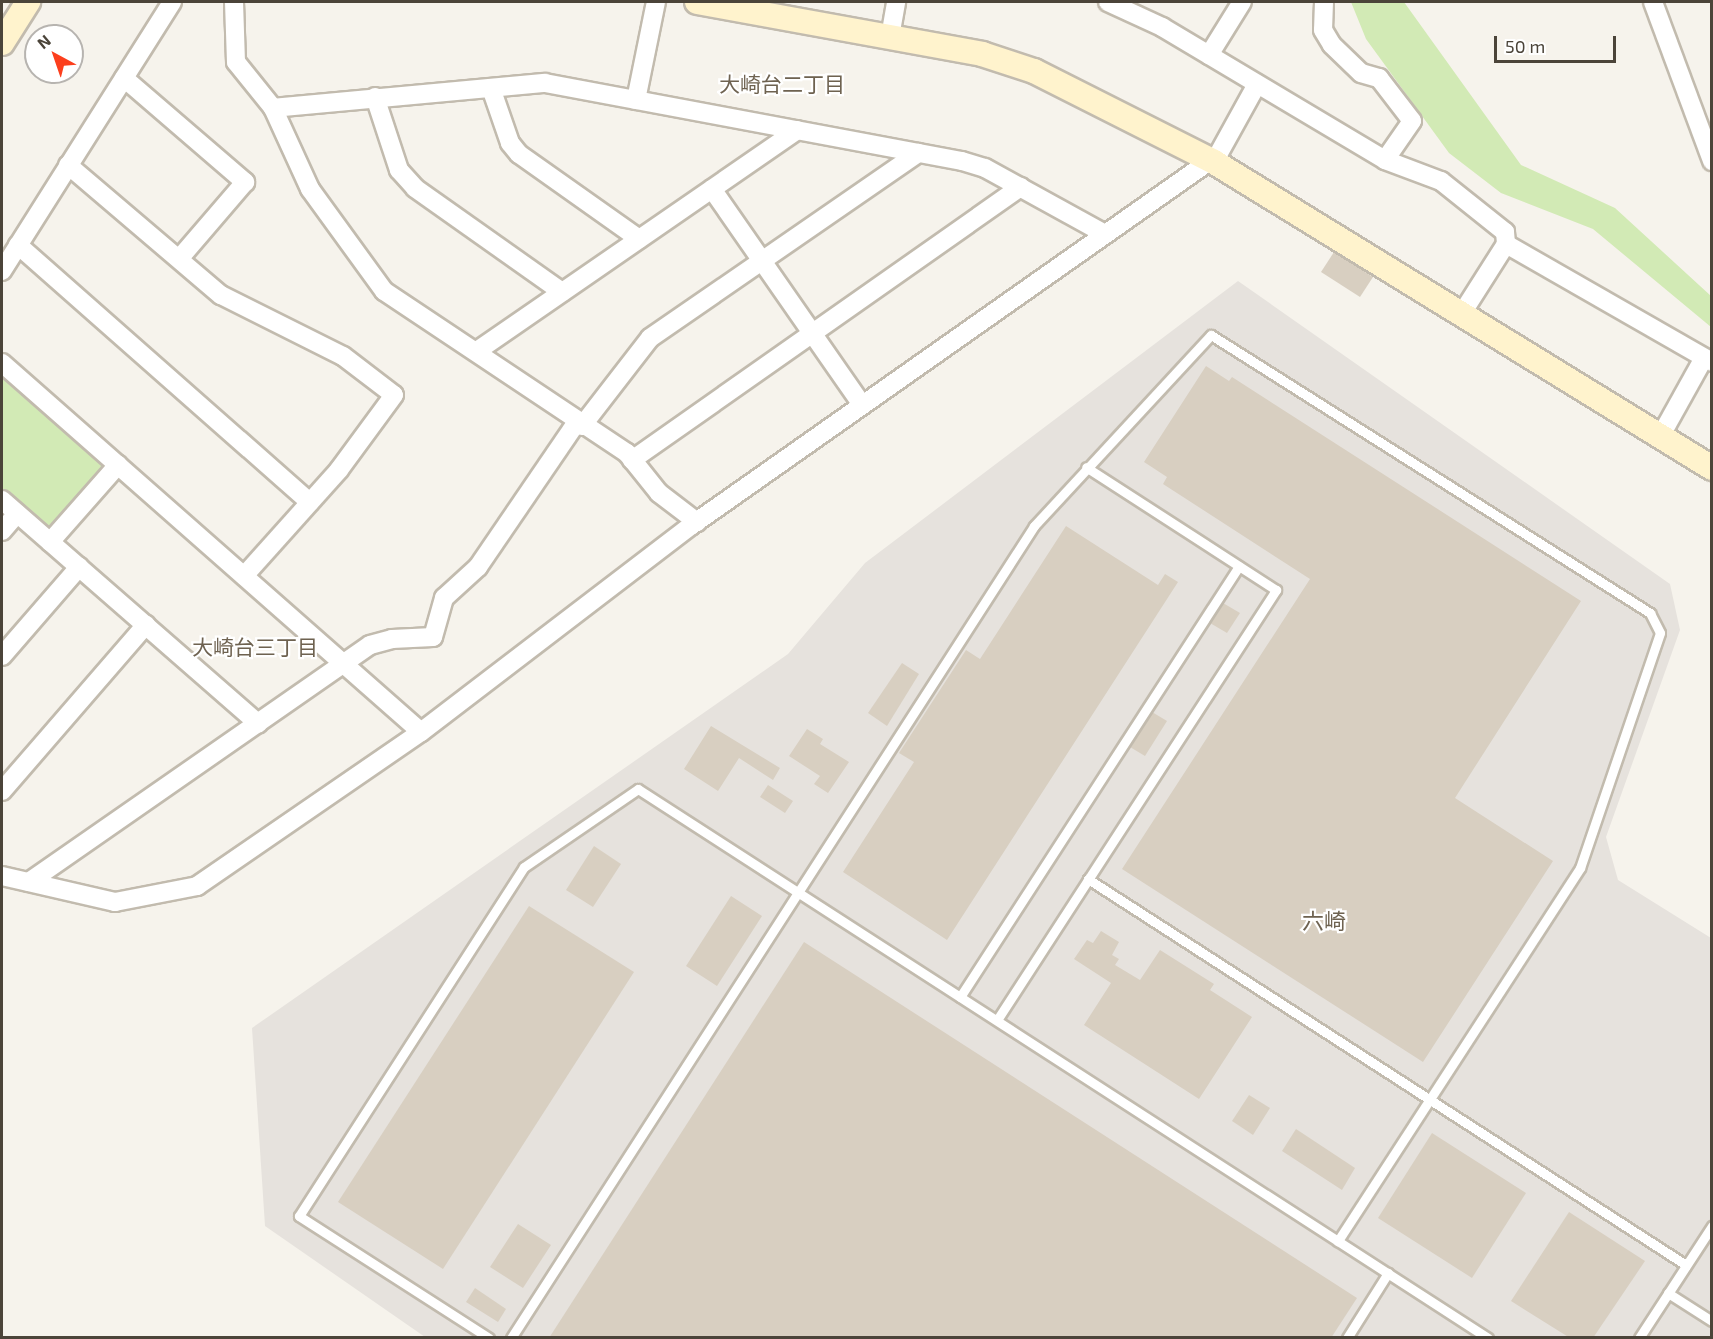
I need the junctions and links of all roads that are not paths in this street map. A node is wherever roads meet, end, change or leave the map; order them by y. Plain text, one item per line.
1 (28, 2) edge
2 (172, 2) edge
3 (234, 2) edge
4 (656, 2) edge
5 (697, 2) edge
6 (896, 2) edge
7 (1108, 2) edge
8 (1242, 2) edge
9 (1324, 2) edge
10 (1653, 2) edge
11 (890, 37) junction
12 (2, 43) edge
13 (1209, 55) junction
14 (124, 78) junction
15 (1257, 84) junction
16 (491, 87) junction
17 (375, 97) junction
18 (636, 100) junction
19 (273, 108) junction
20 (797, 130) junction
21 (918, 153) junction
22 (1385, 160) junction
23 (1212, 161) junction
24 (1712, 161) edge
25 (68, 165) junction
26 (1021, 187) junction
27 (712, 189) junction
28 (1105, 234) junction
29 (639, 238) junction
30 (1506, 244) junction
31 (18, 245) junction
32 (179, 260) junction
33 (762, 261) junction
34 (2, 271) edge
35 (562, 292) junction
36 (1461, 315) junction
37 (813, 333) junction
38 (477, 351) junction
39 (1708, 360) edge
40 (2, 363) edge
41 (862, 405) junction
42 (580, 424) junction
43 (1660, 437) junction
44 (632, 460) junction
45 (118, 465) junction
46 (1086, 467) junction
47 (1712, 468) edge
48 (2, 500) edge
49 (310, 502) junction
50 (17, 514) junction
51 (697, 522) junction
52 (2, 531) edge
53 (50, 542) junction
54 (1239, 566) junction
55 (79, 567) junction
56 (244, 576) junction
57 (146, 626) junction
58 (2, 656) edge
59 (344, 664) junction
60 (258, 723) junction
61 (421, 732) junction
62 (2, 791) edge
63 (2, 876) edge
64 (1088, 879) junction
65 (28, 882) junction
66 (798, 892) junction
67 (960, 997) junction
68 (997, 1020) junction
69 (1430, 1100) junction
70 (1712, 1226) edge
71 (1338, 1241) junction
72 (1686, 1265) junction
73 (1388, 1273) junction
74 (1668, 1293) junction
75 (1712, 1321) edge
76 (489, 1338) edge
77 (511, 1338) edge
78 (1347, 1338) edge
79 (1488, 1338) edge
80 (1639, 1338) edge

1 - 12 street
2 - 14 street
3 - 19 street
4 - 18 street
5 - 11 street
6 - 11 street
7 - 13 street
8 - 13 street
9 - 22 street
10 - 24 street
11 - 23 street
13 - 15 street
14 - 25 street
14 - 32 street
15 - 22 street
15 - 23 street
16 - 17 street
16 - 18 street
16 - 29 street
17 - 19 street
17 - 35 street
18 - 20 street
19 - 38 street
20 - 21 street
20 - 27 street
21 - 26 street
21 - 33 street
22 - 30 street
23 - 28 street
23 - 36 street
25 - 31 street
25 - 32 street
26 - 28 street
26 - 37 street
27 - 29 street
27 - 33 street
28 - 41 street
29 - 35 street
30 - 36 street
30 - 39 street
31 - 34 street
31 - 49 street
32 - 49 street
33 - 37 street
33 - 42 street
35 - 38 street
36 - 43 street
37 - 41 street
37 - 44 street
38 - 42 street
39 - 43 street
40 - 45 street
41 - 51 street
42 - 44 street
42 - 59 street
43 - 47 street
44 - 51 street
45 - 53 street
45 - 56 street
46 - 54 lane
46 - 66 lane
46 - 69 lane
48 - 50 street
49 - 56 street
50 - 52 street
50 - 53 street
51 - 61 street
53 - 55 street
54 - 64 lane
54 - 67 lane
55 - 57 street
55 - 58 street
56 - 59 street
57 - 60 street
57 - 62 street
59 - 60 street
59 - 61 street
60 - 65 street
61 - 65 street
63 - 65 street
64 - 68 lane
64 - 69 lane
66 - 67 lane
66 - 76 lane
66 - 77 lane
67 - 68 lane
68 - 71 lane
69 - 71 lane
69 - 72 lane
70 - 72 lane
71 - 73 lane
72 - 74 lane
73 - 78 lane
73 - 79 lane
74 - 75 lane
74 - 80 lane

